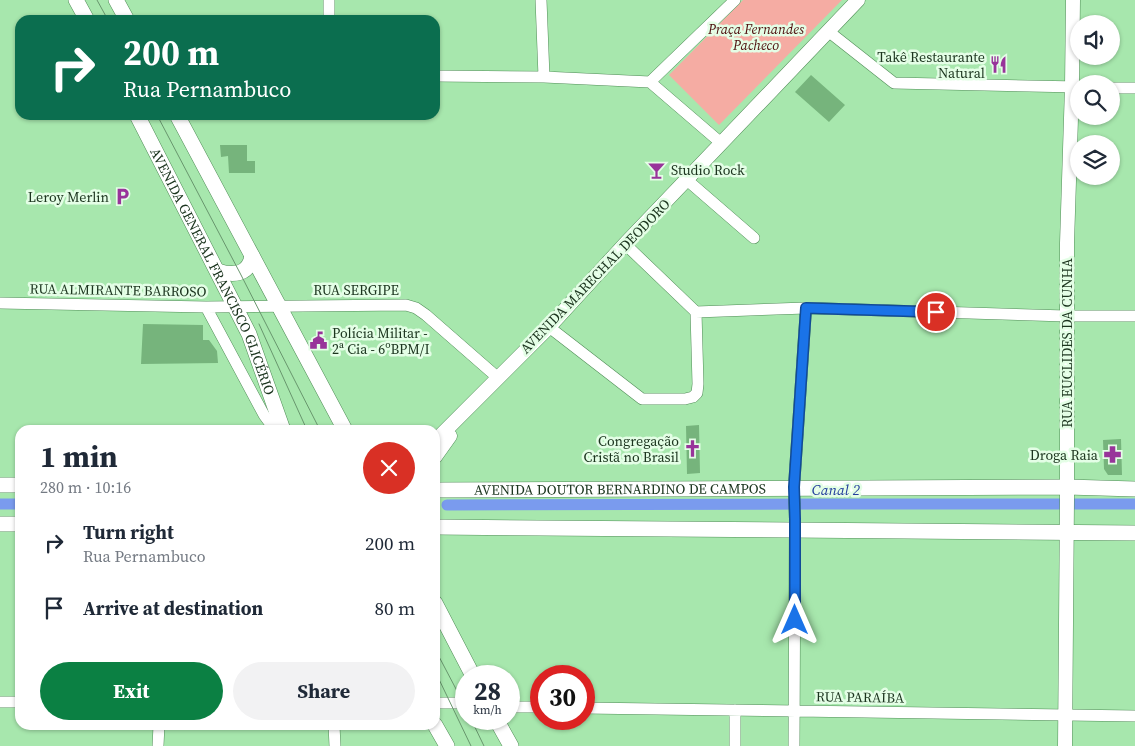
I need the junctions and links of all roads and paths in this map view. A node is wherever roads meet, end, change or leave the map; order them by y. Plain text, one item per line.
1 (76, 0) edge
2 (116, 0) edge
3 (329, 0) edge
4 (541, 0) edge
5 (735, 0) edge
6 (858, 0) edge
7 (1073, 0) edge
8 (84, 15) edge
9 (124, 15) edge
10 (329, 15) edge
11 (828, 31) junction
12 (1076, 75) edge
13 (440, 76) edge
14 (544, 77) junction
15 (650, 82) junction
16 (1070, 87) edge
17 (1120, 88) edge
18 (1135, 88) edge
19 (139, 120) edge
20 (180, 120) edge
21 (1074, 125) edge
22 (721, 144) junction
23 (687, 180) junction
24 (754, 238) dead end
25 (625, 244) junction
26 (252, 256) junction
27 (218, 271) junction
28 (0, 303) edge
29 (278, 305) junction
30 (236, 306) junction
31 (206, 307) junction
32 (806, 308) junction
33 (696, 312) junction
34 (1066, 316) junction
35 (1135, 316) edge
36 (549, 326) junction
37 (497, 377) junction
38 (474, 403) junction
39 (271, 425) edge
40 (281, 425) edge
41 (342, 425) edge
42 (440, 436) edge
43 (440, 450) edge
44 (0, 485) edge
45 (15, 485) edge
46 (1135, 489) edge
47 (440, 490) edge
48 (794, 493) junction
49 (1067, 494) junction
50 (0, 524) edge
51 (15, 524) edge
52 (440, 524) edge
53 (795, 525) junction
54 (1067, 527) junction
55 (1135, 533) edge
56 (440, 613) edge
57 (467, 665) edge
58 (0, 702) edge
59 (15, 702) edge
60 (440, 703) edge
61 (455, 703) edge
62 (595, 708) edge
63 (736, 710) junction
64 (794, 711) junction
65 (1065, 716) junction
66 (1135, 716) edge
67 (159, 730) edge
68 (334, 730) edge
69 (438, 730) edge
70 (502, 730) edge
71 (158, 746) edge
72 (335, 746) edge
73 (446, 746) edge
74 (511, 746) edge
75 (735, 746) edge
76 (794, 746) edge
77 (1065, 746) edge

1 - 8 main road
2 - 9 main road
3 - 10 street
4 - 14 street
5 - 15 street
6 - 11 street, AVENIDA MARECHAL DEODORO
7 - 12 street, RUA EUCLIDES DA CUNHA
11 - 16 street
11 - 22 street, AVENIDA MARECHAL DEODORO
13 - 14 street
14 - 15 street
15 - 22 street
17 - 18 street
19 - 27 main road, AVENIDA GENERAL FRANCISCO GLICÉRIO
20 - 26 main road
21 - 34 street, RUA EUCLIDES DA CUNHA
22 - 23 street, AVENIDA MARECHAL DEODORO
23 - 24 street
23 - 25 street, AVENIDA MARECHAL DEODORO
25 - 33 street
25 - 36 street, AVENIDA MARECHAL DEODORO
26 - 27 main road
26 - 29 main road
27 - 30 main road, AVENIDA GENERAL FRANCISCO GLICÉRIO
28 - 31 street, RUA ALMIRANTE BARROSO
29 - 30 street, RUA SERGIPE
29 - 37 street, RUA SERGIPE
29 - 41 main road
30 - 31 street, RUA ALMIRANTE BARROSO
30 - 40 main road, AVENIDA GENERAL FRANCISCO GLICÉRIO
31 - 39 street
32 - 33 street
32 - 34 street
32 - 48 street
33 - 36 street
34 - 35 street
34 - 49 street, RUA EUCLIDES DA CUNHA
36 - 37 street, AVENIDA MARECHAL DEODORO
37 - 38 street, AVENIDA MARECHAL DEODORO
38 - 42 street, AVENIDA MARECHAL DEODORO
38 - 43 street
44 - 45 main road
46 - 49 main road, AVENIDA DOUTOR BERNARDINO DE CAMPOS
47 - 48 main road, AVENIDA DOUTOR BERNARDINO DE CAMPOS
48 - 49 main road, AVENIDA DOUTOR BERNARDINO DE CAMPOS
48 - 53 street
49 - 54 street, RUA EUCLIDES DA CUNHA
50 - 51 main road
52 - 53 main road
53 - 54 main road
53 - 64 street
54 - 55 main road
54 - 65 street, RUA EUCLIDES DA CUNHA
56 - 57 main road
58 - 59 street
60 - 61 street
62 - 63 street, RUA PARAÍBA
63 - 64 street, RUA PARAÍBA
63 - 75 street
64 - 65 street, RUA PARAÍBA
64 - 76 street
65 - 66 street, RUA PARAÍBA
65 - 77 street, RUA EUCLIDES DA CUNHA
67 - 71 street
68 - 72 street
69 - 73 main road
70 - 74 main road

